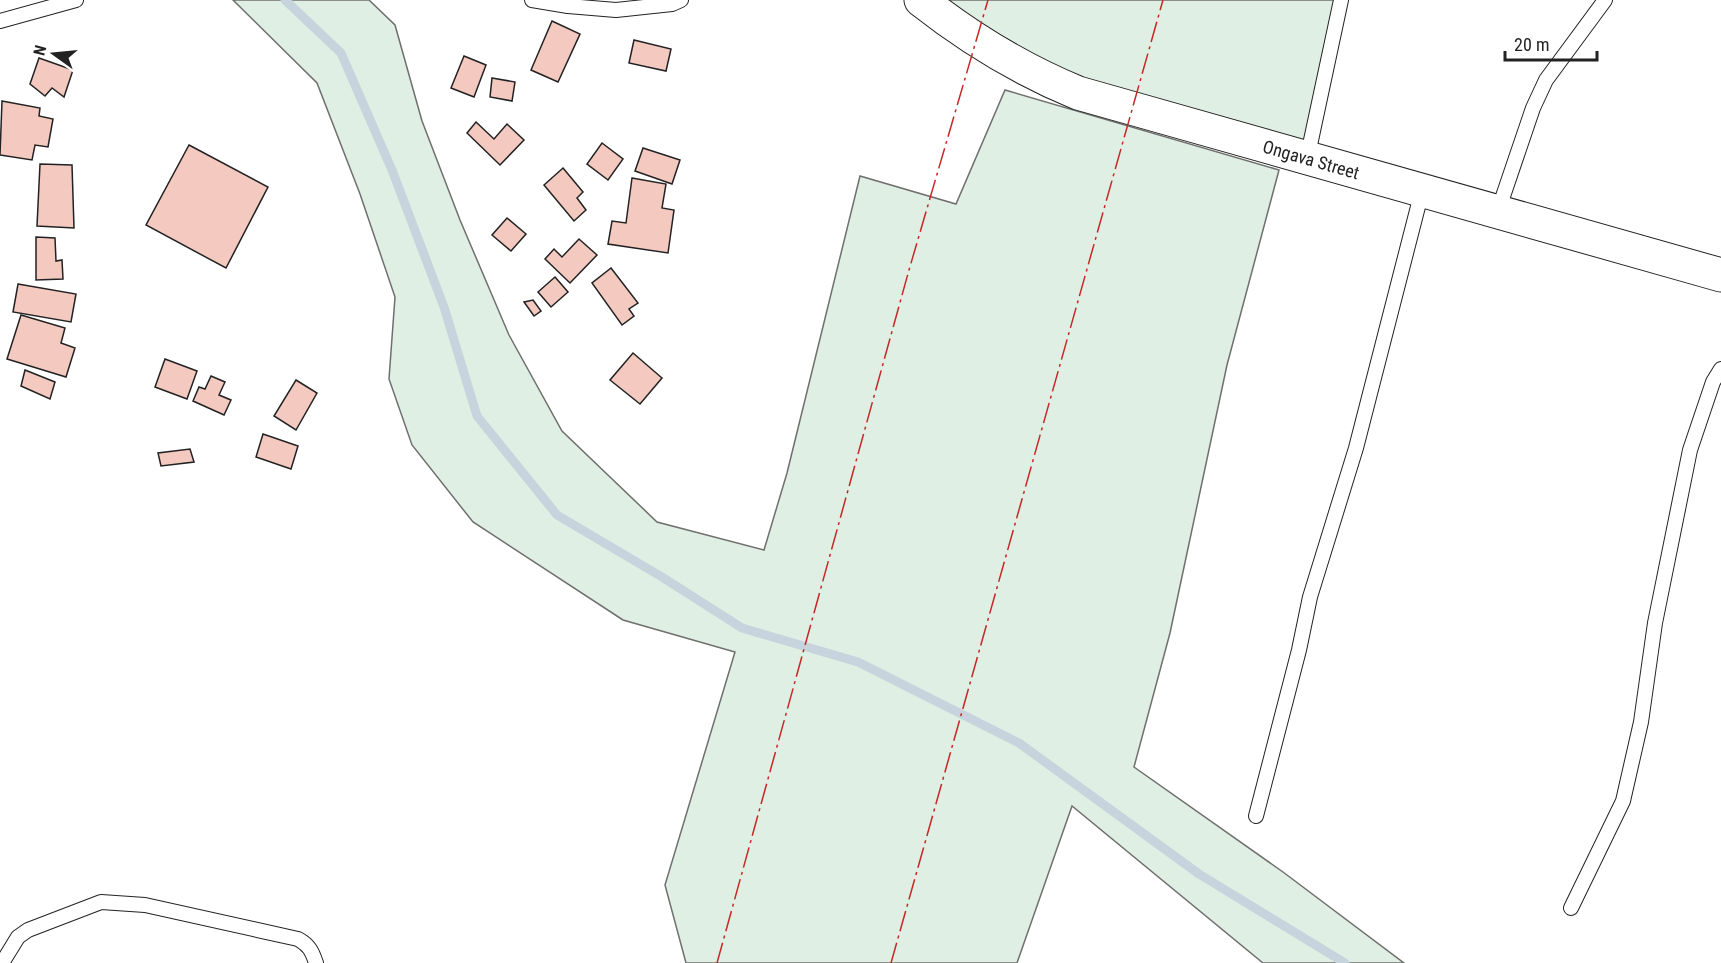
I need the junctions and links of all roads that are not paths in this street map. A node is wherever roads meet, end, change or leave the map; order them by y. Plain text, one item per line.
1 (76, 0) edge
2 (532, 0) edge
3 (681, 0) edge
4 (921, 0) edge
5 (1341, 0) edge
6 (1605, 0) edge
7 (0, 21) edge
8 (1307, 159) junction
9 (1422, 191) junction
10 (1497, 213) junction
11 (1721, 275) edge
12 (1721, 369) edge
13 (1256, 816) dead end
14 (1571, 908) dead end
15 (2, 963) edge
16 (316, 963) edge

1 - 7 lane
2 - 3 lane
4 - 8 street, Ongava Street
5 - 8 lane
6 - 10 lane
8 - 9 street, Ongava Street
9 - 10 street, Ongava Street
9 - 13 lane
10 - 11 street, Ongava Street
12 - 14 lane
15 - 16 lane

